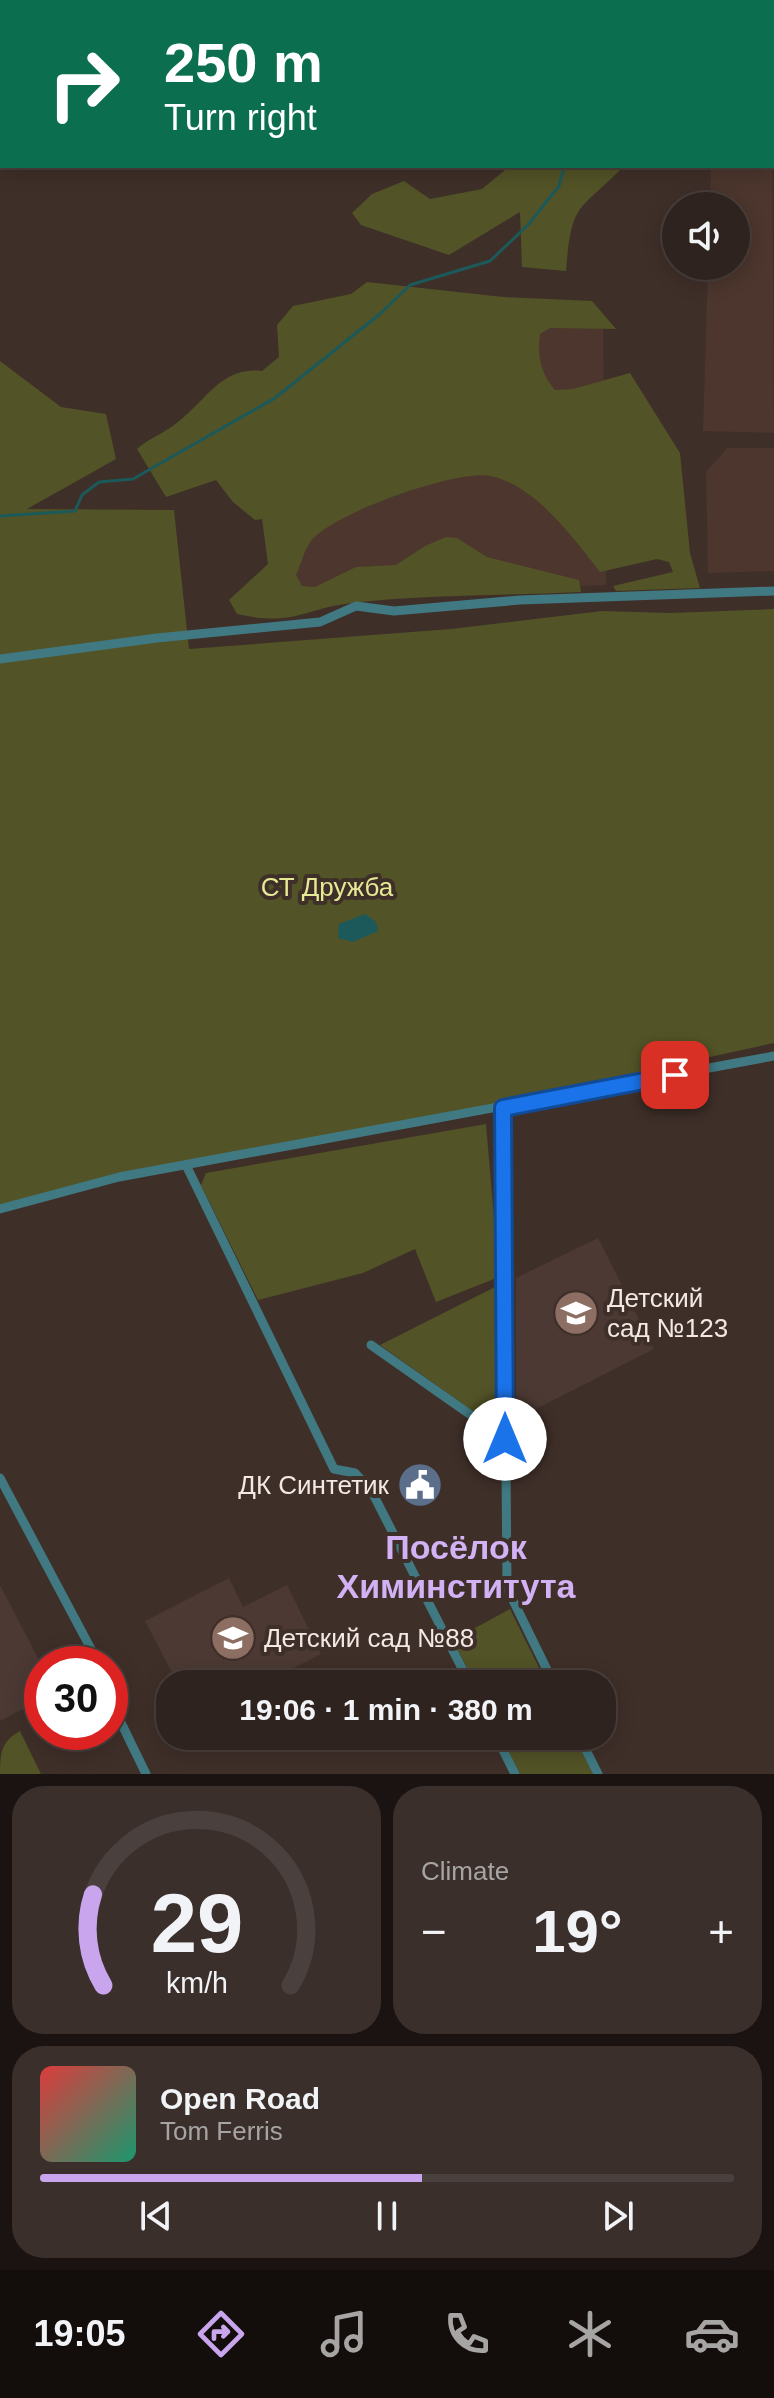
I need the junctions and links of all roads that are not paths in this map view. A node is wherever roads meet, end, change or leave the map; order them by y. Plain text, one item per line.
1 (774, 591) edge
2 (0, 659) edge
3 (774, 1056) edge
4 (503, 1108) junction
5 (186, 1165) junction
6 (0, 1209) edge
7 (371, 1345) dead end
8 (505, 1439) junction
9 (0, 1478) edge
10 (89, 1646) edge
11 (463, 1670) edge
12 (547, 1670) edge
13 (128, 1737) edge
14 (503, 1750) edge
15 (586, 1750) edge
16 (146, 1774) edge
17 (515, 1774) edge
18 (598, 1774) edge

1 - 2 street
3 - 4 street
4 - 5 street
4 - 8 street
5 - 6 street
5 - 11 street
7 - 8 street
8 - 12 street
9 - 10 street
13 - 16 street
14 - 17 street
15 - 18 street

